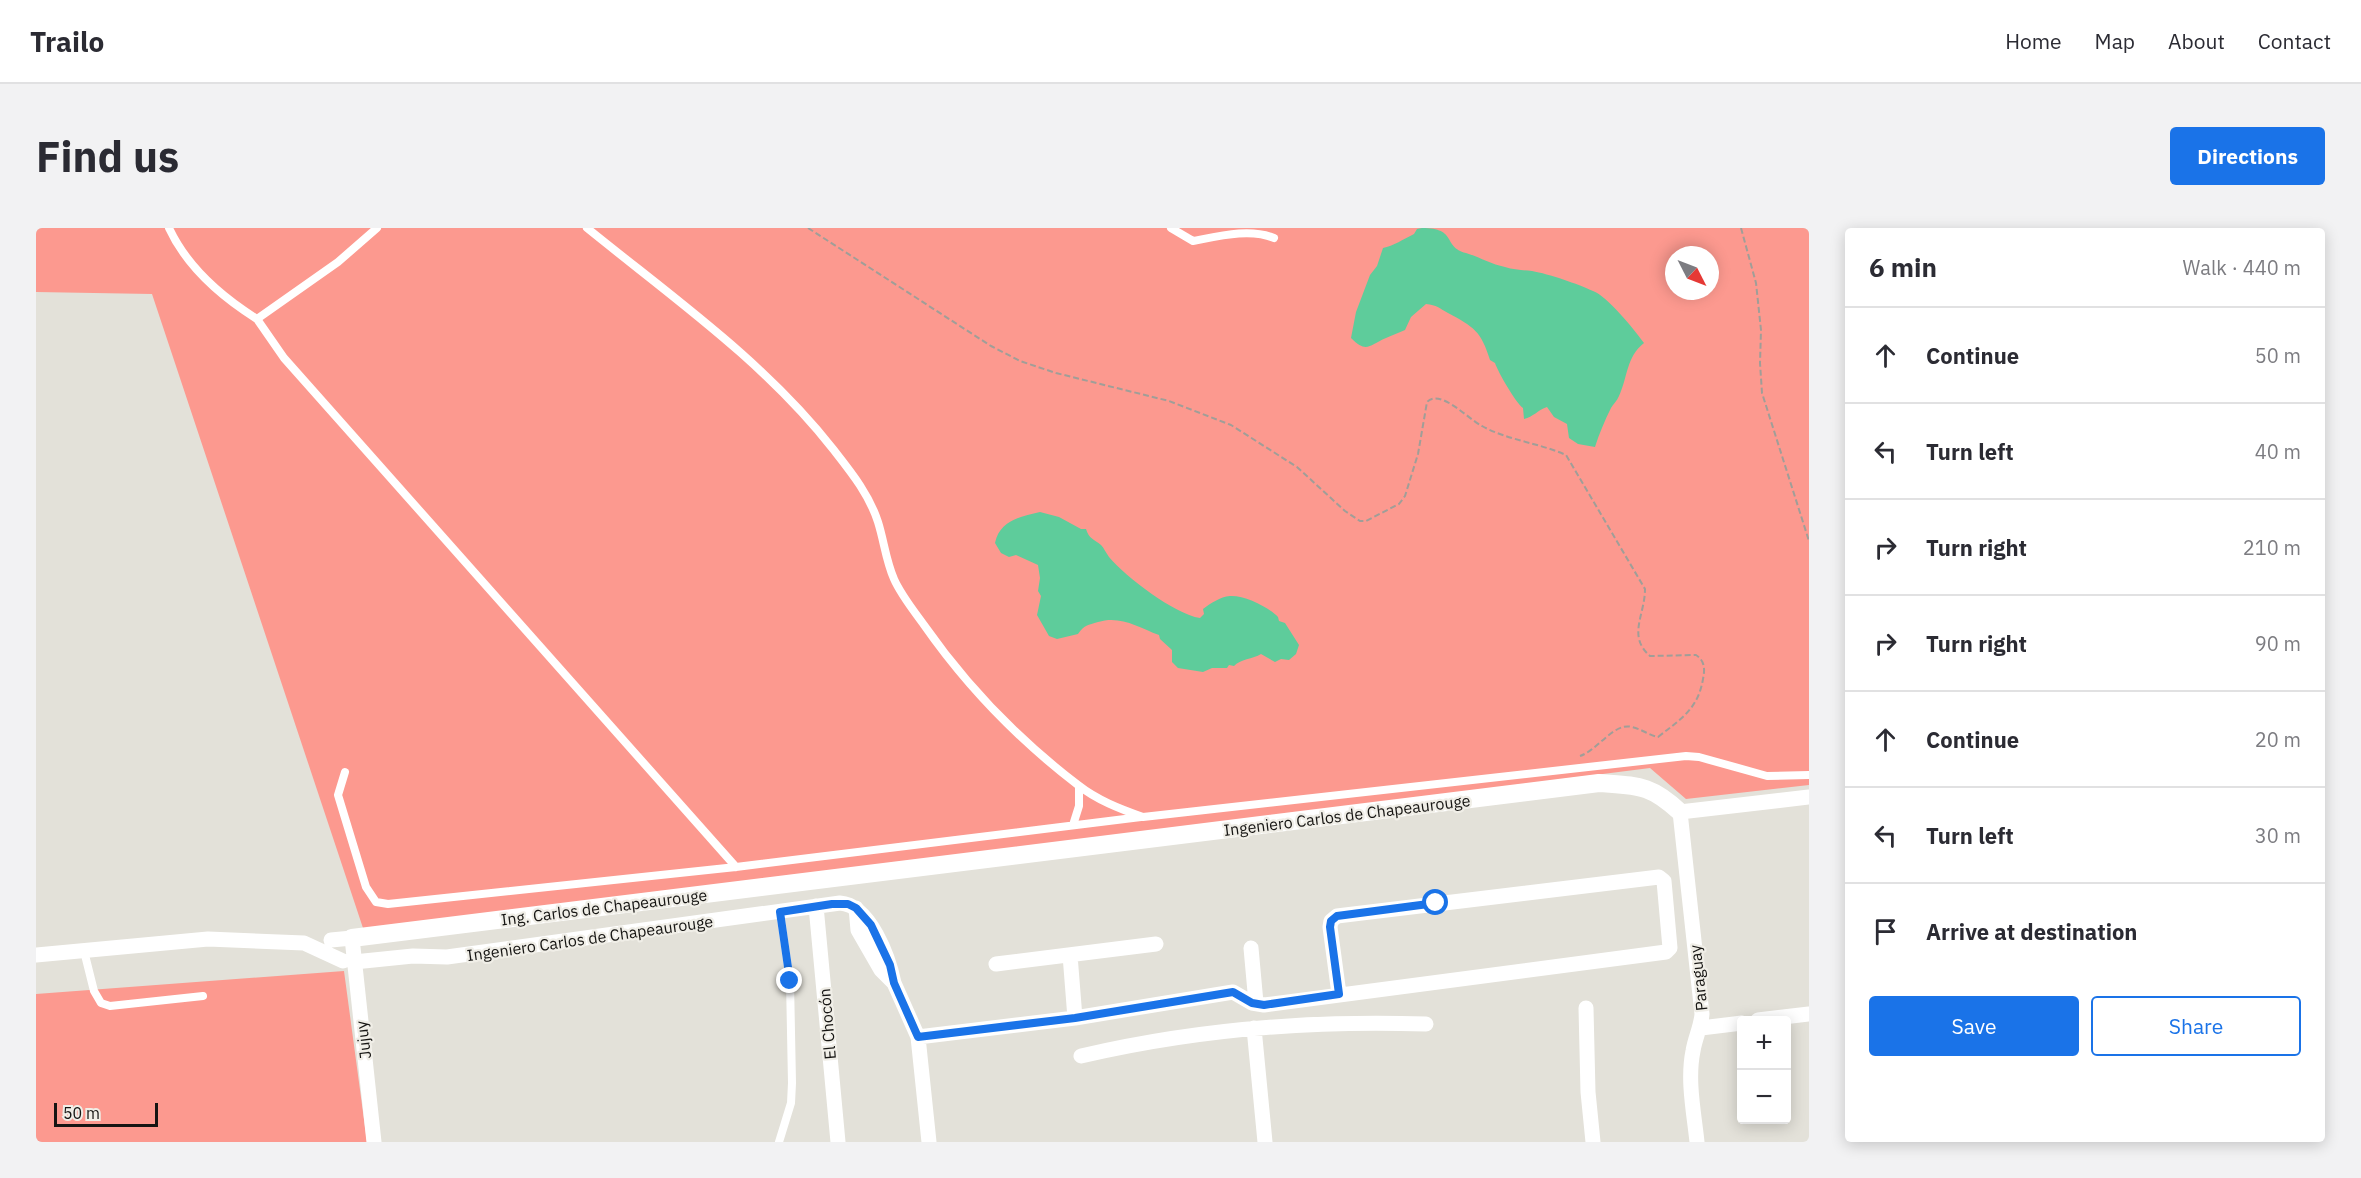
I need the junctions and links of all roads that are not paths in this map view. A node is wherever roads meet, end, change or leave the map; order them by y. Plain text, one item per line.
1 (169, 228) edge
2 (377, 228) edge
3 (587, 228) edge
4 (1171, 228) edge
5 (1274, 238) dead end
6 (257, 319) junction
7 (345, 772) dead end
8 (1809, 775) edge
9 (1079, 786) junction
10 (1809, 797) edge
11 (1680, 812) junction
12 (1143, 817) junction
13 (1073, 825) junction
14 (736, 867) junction
15 (876, 873) joint
16 (820, 905) junction
17 (780, 912) junction
18 (352, 938) junction
19 (331, 940) dead end
20 (1156, 944) dead end
21 (1251, 948) dead end
22 (84, 951) junction
23 (36, 955) edge
24 (1070, 955) junction
25 (996, 964) dead end
26 (351, 965) junction
27 (1339, 994) junction
28 (203, 996) dead end
29 (1256, 1003) junction
30 (1586, 1008) dead end
31 (1809, 1014) edge
32 (1791, 1016) edge
33 (1075, 1018) junction
34 (1426, 1024) dead end
35 (1737, 1024) edge
36 (1254, 1028) junction
37 (1701, 1028) junction
38 (918, 1037) junction
39 (1081, 1056) dead end
40 (374, 1142) edge
41 (779, 1142) edge
42 (838, 1142) edge
43 (929, 1142) edge
44 (1265, 1142) edge
45 (1593, 1142) edge
46 (1697, 1142) edge

1 - 6 lane
2 - 6 lane
3 - 9 lane
4 - 5 lane
6 - 14 lane
7 - 14 lane
8 - 12 lane
9 - 12 lane
9 - 13 lane
10 - 11 street
11 - 15 street, Ingeniero Carlos de Chapeaurouge
11 - 37 street, Paraguay
12 - 13 lane
13 - 14 lane
15 - 18 street, Ing. Carlos de Chapeaurouge
16 - 17 street, Ingeniero Carlos de Chapeaurouge
16 - 38 street, Ingeniero Carlos de Chapeaurouge
16 - 42 street, El Chocón
17 - 26 street, Ingeniero Carlos de Chapeaurouge
17 - 41 lane
18 - 19 street, Ing. Carlos de Chapeaurouge
18 - 26 street, Jujuy
20 - 24 street
21 - 29 street
22 - 23 street
22 - 26 street
22 - 28 lane
24 - 25 street
24 - 33 street
26 - 40 street, Jujuy
27 - 27 street
27 - 29 street
29 - 33 street
30 - 45 street
31 - 32 street
33 - 38 street
34 - 36 street
35 - 37 street
36 - 39 street
36 - 44 street
37 - 46 street, Paraguay
38 - 43 street

